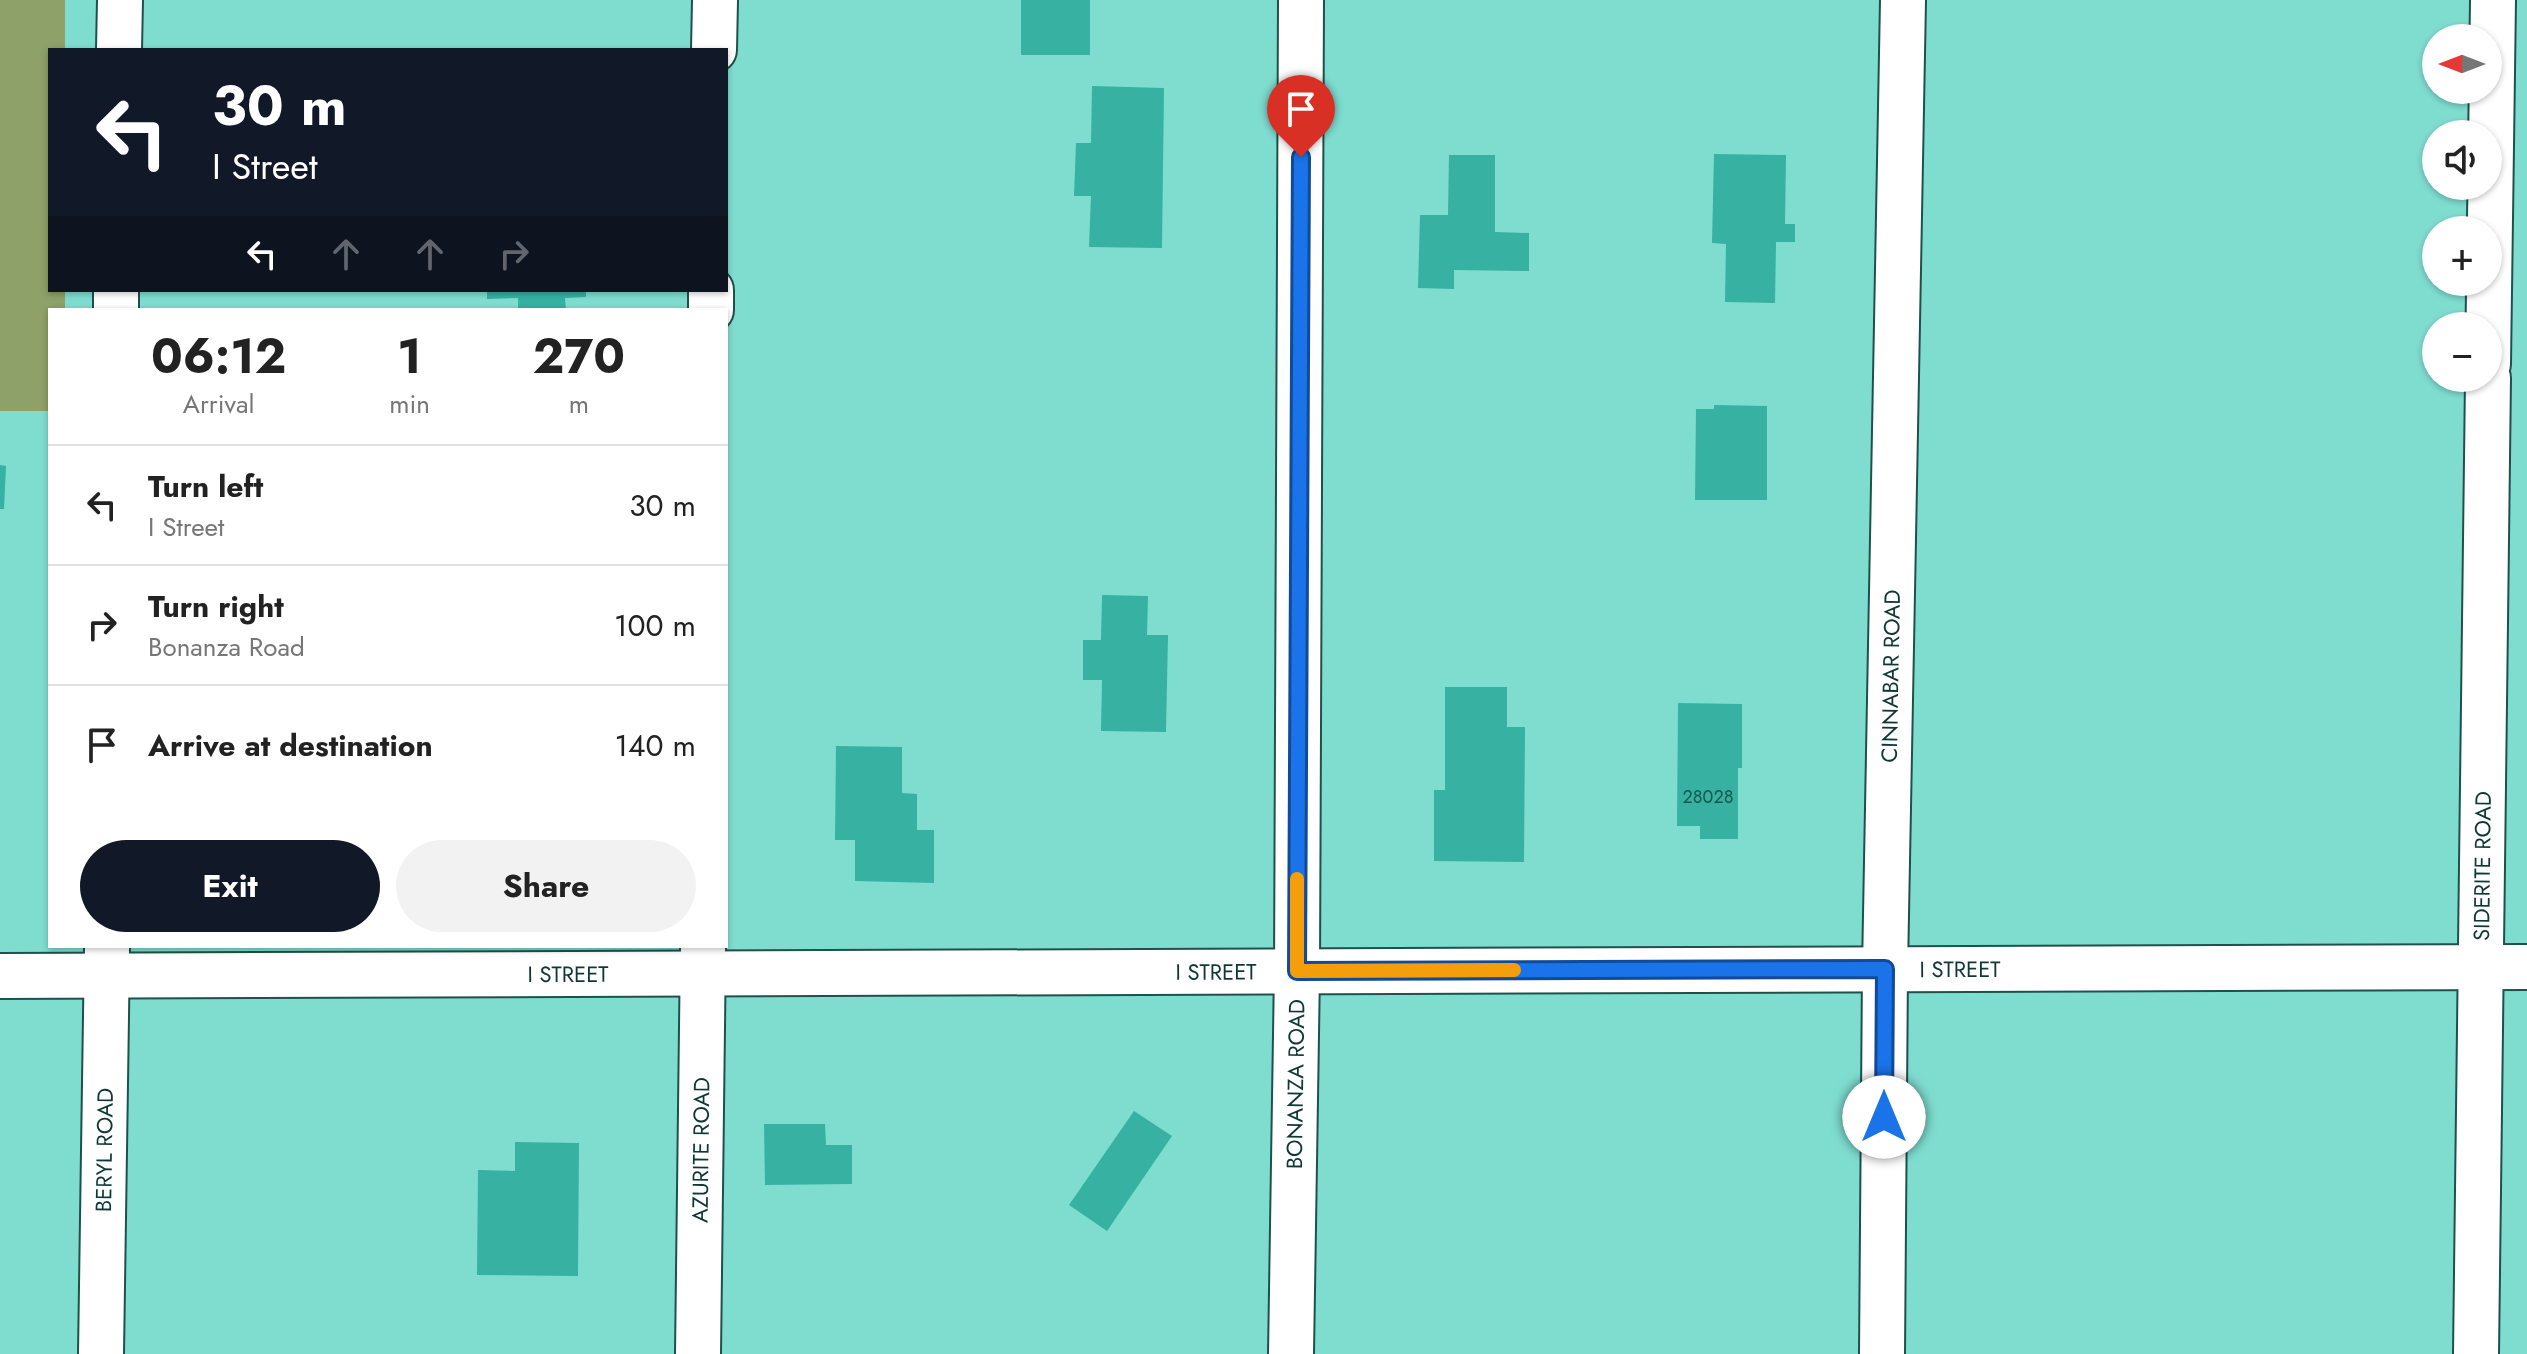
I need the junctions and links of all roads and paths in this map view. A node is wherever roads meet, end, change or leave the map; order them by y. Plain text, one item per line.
1 (120, 0) edge
2 (715, 0) edge
3 (1301, 0) edge
4 (1903, 0) edge
5 (2493, 0) edge
6 (119, 48) edge
7 (714, 48) edge
8 (2489, 312) edge
9 (2488, 392) edge
10 (703, 960) edge
11 (106, 961) edge
12 (2480, 967) junction
13 (2527, 967) edge
14 (1885, 969) junction
15 (1297, 971) junction
16 (0, 976) edge
17 (101, 1354) edge
18 (698, 1354) edge
19 (1291, 1354) edge
20 (1882, 1354) edge
21 (2476, 1354) edge

1 - 6 street
2 - 7 street
3 - 15 street, BONANZA ROAD
4 - 14 street, CINNABAR ROAD
5 - 8 street
9 - 12 street, SIDERITE ROAD
10 - 11 street, I STREET
10 - 15 street, I STREET
10 - 18 street, AZURITE ROAD
11 - 16 street, I STREET
11 - 17 street, BERYL ROAD
12 - 13 street, I STREET
12 - 14 street, I STREET
12 - 21 street, SIDERITE ROAD
14 - 15 street, I STREET
14 - 20 street, CINNABAR ROAD
15 - 19 street, BONANZA ROAD

